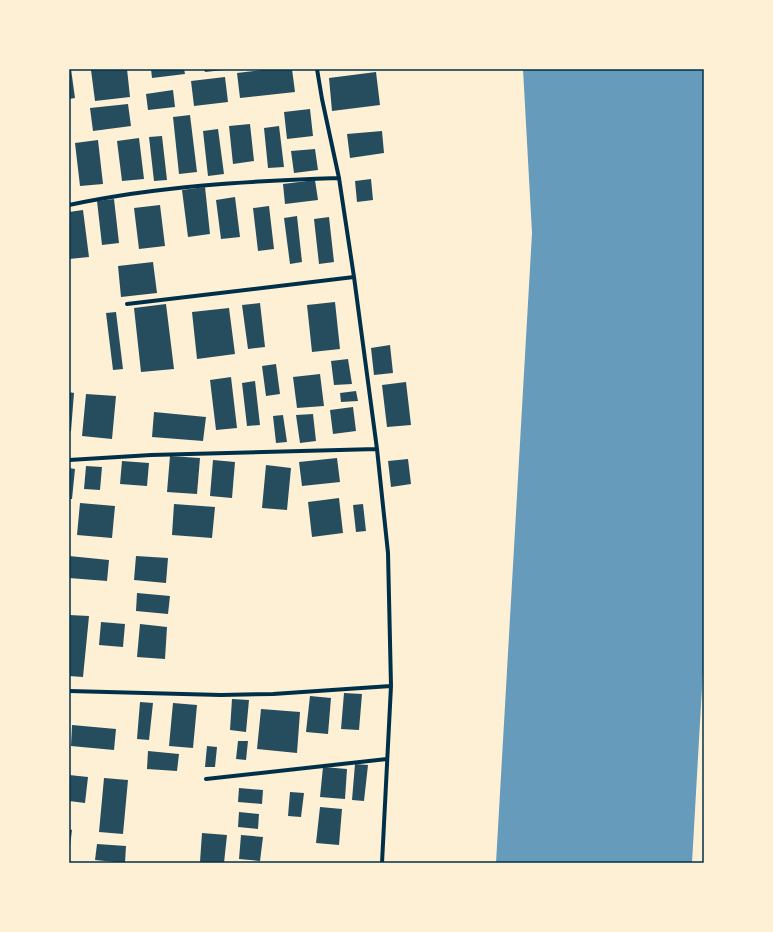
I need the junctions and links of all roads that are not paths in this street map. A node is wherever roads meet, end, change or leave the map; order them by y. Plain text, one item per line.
1 (317, 69) edge
2 (339, 178) junction
3 (69, 205) edge
4 (354, 277) junction
5 (127, 304) dead end
6 (377, 449) junction
7 (69, 460) edge
8 (391, 686) junction
9 (69, 691) edge
10 (387, 758) junction
11 (206, 779) dead end
12 (382, 863) edge

1 - 2 street
2 - 3 street
2 - 4 street
4 - 5 street
4 - 6 street
6 - 7 street
6 - 8 street
8 - 9 street
8 - 10 street
10 - 11 street
10 - 12 street

